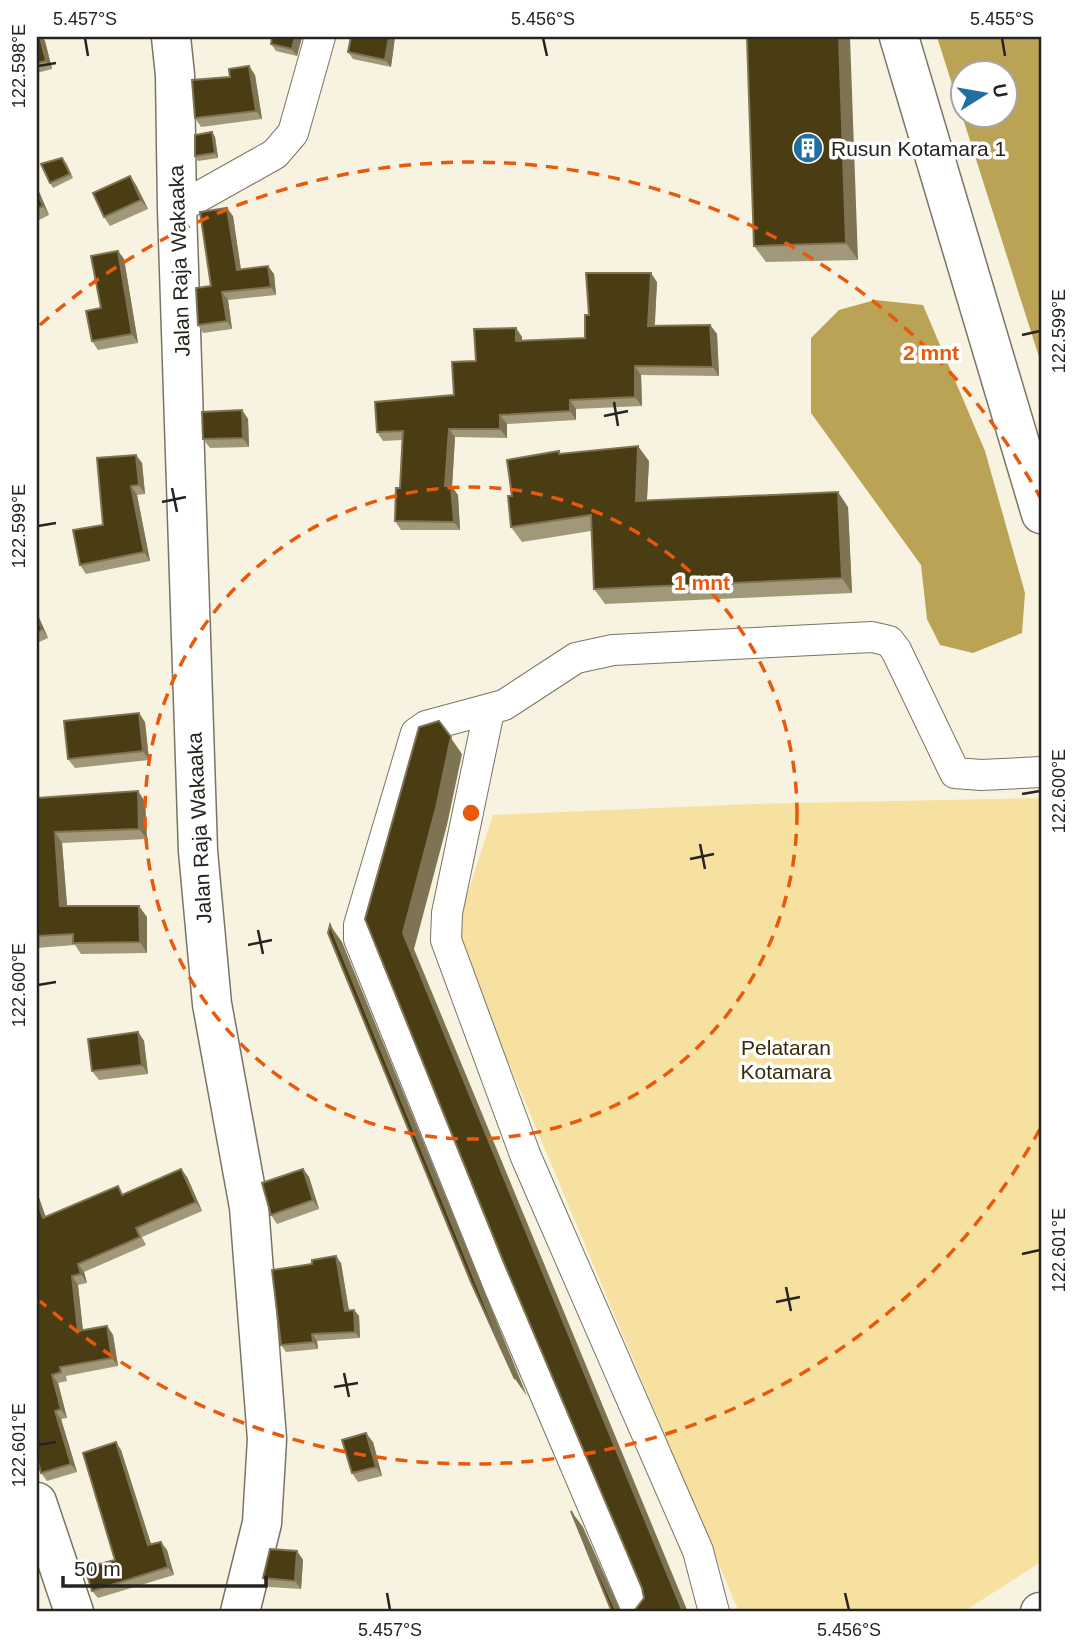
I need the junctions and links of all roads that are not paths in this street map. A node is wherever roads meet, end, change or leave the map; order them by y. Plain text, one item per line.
1 (171, 37) edge
2 (320, 37) edge
3 (899, 37) edge
4 (177, 209) junction
5 (1041, 514) edge
6 (489, 711) junction
7 (1041, 772) edge
8 (37, 1502) edge
9 (74, 1612) edge
10 (240, 1612) edge
11 (638, 1612) edge
12 (714, 1612) edge

1 - 4 street, Jalan Raja Wakaaka
2 - 4 street
3 - 5 street
4 - 10 street, Jalan Raja Wakaaka
6 - 7 street
6 - 11 street
6 - 12 street
8 - 9 street

